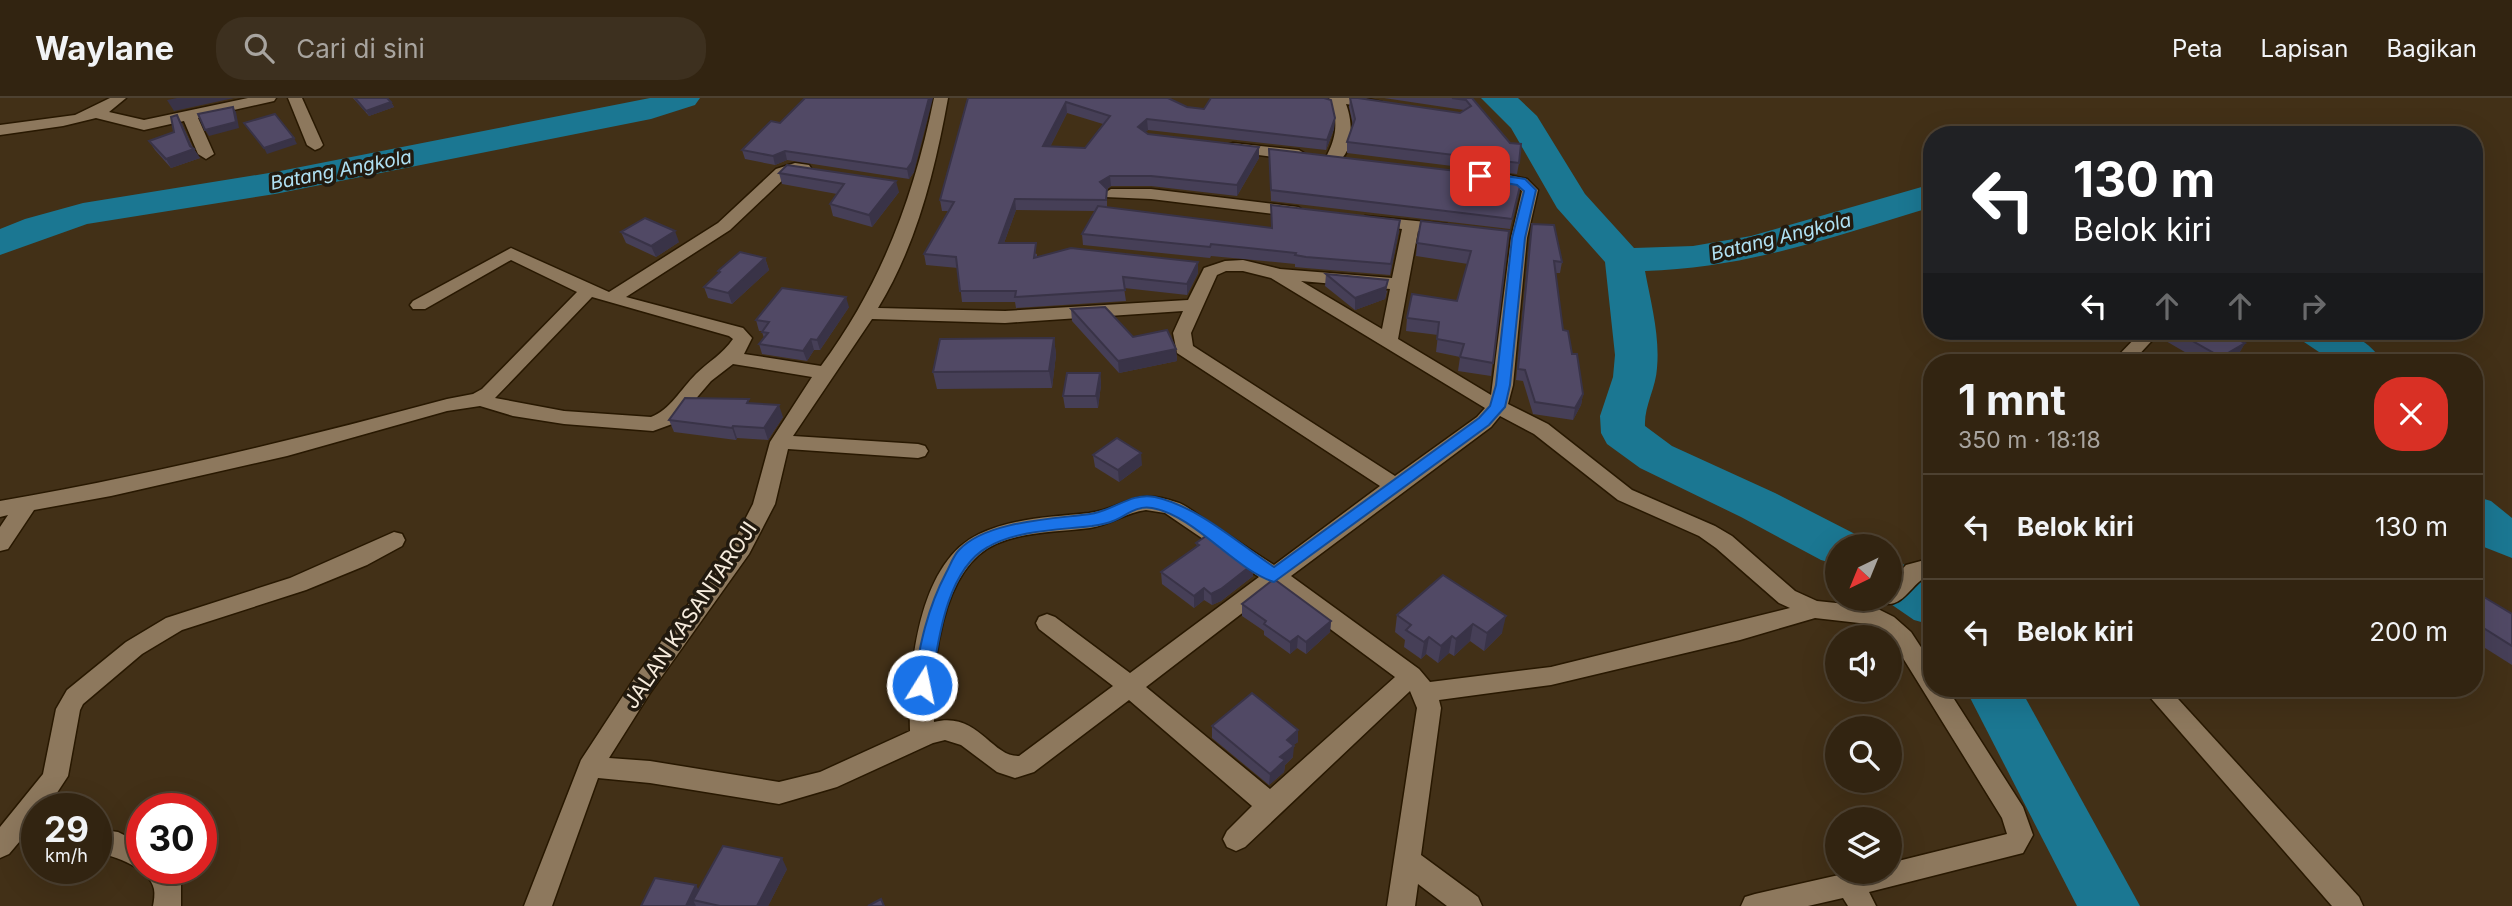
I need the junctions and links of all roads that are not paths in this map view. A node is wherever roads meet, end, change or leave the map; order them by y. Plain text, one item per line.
1 (119, 98) edge
2 (269, 98) edge
3 (295, 98) edge
4 (941, 98) edge
5 (1319, 100) edge
6 (1337, 100) edge
7 (1398, 108) edge
8 (97, 114) junction
9 (190, 117) junction
10 (0, 130) edge
11 (315, 145) dead end
12 (1212, 146) edge
13 (206, 154) dead end
14 (1333, 159) junction
15 (1359, 162) edge
16 (819, 171) edge
17 (1467, 174) edge
18 (1111, 194) dead end
19 (1314, 214) edge
20 (1354, 218) edge
21 (1411, 225) junction
22 (1469, 232) edge
23 (1193, 264) edge
24 (1217, 267) junction
25 (1277, 274) junction
26 (1399, 284) junction
27 (589, 291) junction
28 (611, 298) junction
29 (419, 305) dead end
30 (1193, 305) junction
31 (866, 313) junction
32 (1389, 340) junction
33 (2143, 340) edge
34 (733, 354) junction
35 (2130, 354) edge
36 (826, 373) junction
37 (481, 399) junction
38 (1497, 407) junction
39 (780, 442) junction
40 (918, 451) dead end
41 (1395, 486) junction
42 (27, 504) junction
43 (0, 509) edge
44 (394, 540) dead end
45 (0, 543) edge
46 (1923, 569) edge
47 (1274, 576) junction
48 (1902, 587) edge
49 (1815, 609) junction
50 (1878, 611) edge
51 (1874, 616) junction
52 (1047, 623) dead end
53 (1923, 670) edge
54 (1418, 684) junction
55 (1130, 686) junction
56 (1940, 697) edge
57 (2162, 697) edge
58 (922, 738) junction
59 (590, 767) junction
60 (1270, 805) junction
61 (17, 836) edge
62 (1236, 839) dead end
63 (1407, 860) junction
64 (168, 884) edge
65 (1856, 895) edge
66 (167, 906) edge
67 (538, 906) edge
68 (1401, 906) edge
69 (1468, 906) edge
70 (1755, 906) edge
71 (2349, 906) edge

1 - 8 street
2 - 9 street
3 - 11 street
4 - 31 street, JALAN KASANTAROJI
5 - 6 street
6 - 7 street
6 - 14 street
8 - 9 street
8 - 10 street
9 - 13 street
12 - 14 street
14 - 15 street
16 - 28 street
17 - 38 street
18 - 19 street
20 - 21 street
21 - 22 street
21 - 26 street
23 - 24 street
24 - 25 street
24 - 30 street
25 - 26 street
25 - 32 street
26 - 32 street
27 - 28 street
27 - 29 street
27 - 37 street
28 - 34 street
30 - 31 street
30 - 41 street
31 - 36 street, JALAN KASANTAROJI
32 - 38 street
33 - 35 street
34 - 36 street
34 - 37 street
36 - 39 street, JALAN KASANTAROJI
37 - 42 street
38 - 41 street
38 - 49 street
39 - 40 street
39 - 59 street, JALAN KASANTAROJI
41 - 47 street
42 - 43 street
42 - 45 street
44 - 61 street
46 - 48 street
47 - 54 street
47 - 55 street
47 - 58 street
49 - 51 street
49 - 54 street
50 - 51 street
51 - 53 street
52 - 55 street
54 - 60 street
54 - 63 street
55 - 58 street
55 - 60 street
56 - 65 street
57 - 71 street
58 - 59 street
59 - 67 street, JALAN KASANTAROJI
60 - 62 street
63 - 68 street
63 - 69 street
64 - 66 street
65 - 70 street

